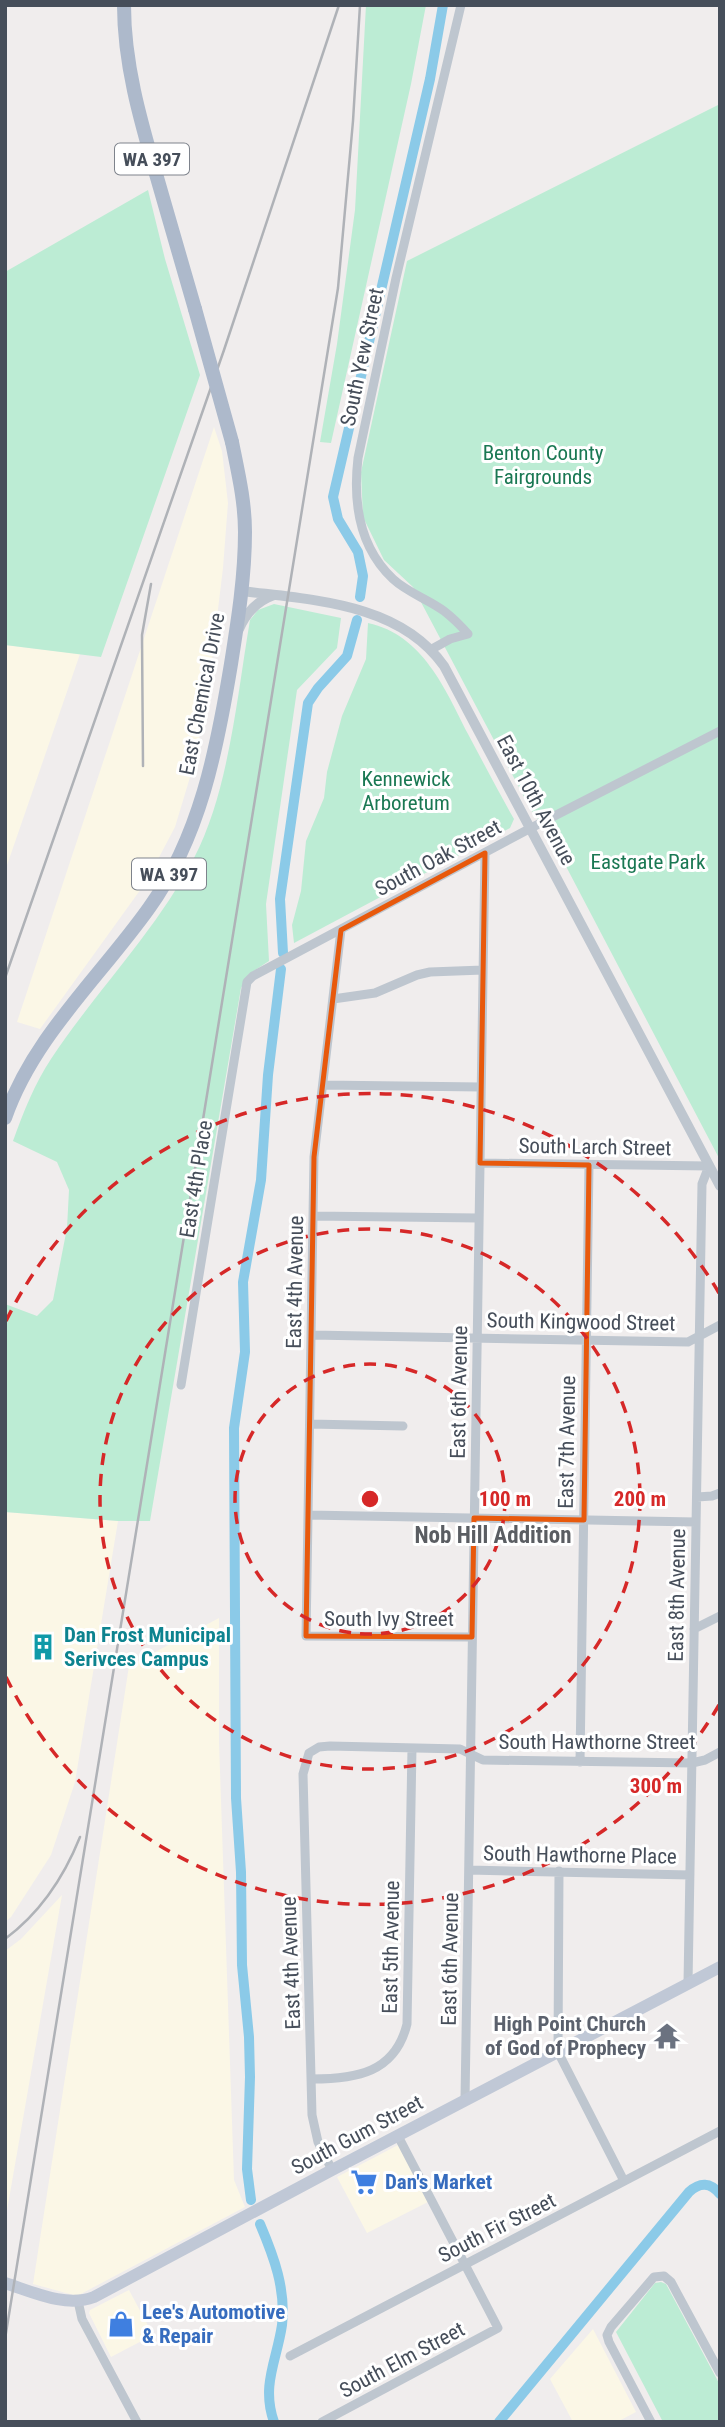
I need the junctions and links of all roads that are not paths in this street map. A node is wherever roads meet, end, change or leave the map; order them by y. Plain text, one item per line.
1 (124, 5) edge
2 (461, 5) edge
3 (242, 591) junction
4 (275, 595) junction
5 (235, 638) junction
6 (432, 649) junction
7 (720, 731) edge
8 (529, 829) junction
9 (485, 853) junction
10 (341, 930) junction
11 (483, 970) junction
12 (250, 979) joint
13 (333, 999) junction
14 (323, 1085) junction
15 (481, 1087) junction
16 (5, 1118) edge
17 (480, 1163) junction
18 (589, 1165) junction
19 (709, 1166) junction
20 (720, 1186) edge
21 (313, 1216) junction
22 (478, 1218) junction
23 (720, 1325) edge
24 (312, 1335) junction
25 (700, 1337) junction
26 (477, 1338) junction
27 (586, 1340) junction
28 (181, 1385) dead end
29 (310, 1424) junction
30 (402, 1426) dead end
31 (720, 1493) edge
32 (697, 1497) junction
33 (308, 1515) junction
34 (474, 1518) junction
35 (584, 1520) junction
36 (696, 1522) junction
37 (720, 1616) edge
38 (695, 1629) junction
39 (306, 1636) joint
40 (472, 1637) junction
41 (412, 1748) junction
42 (720, 1752) edge
43 (309, 1753) joint
44 (471, 1754) junction
45 (580, 1762) junction
46 (692, 1763) junction
47 (469, 1870) junction
48 (559, 1871) junction
49 (690, 1875) junction
50 (720, 1967) edge
51 (688, 1983) junction
52 (558, 2052) junction
53 (312, 2080) junction
54 (465, 2100) junction
55 (720, 2131) edge
56 (398, 2136) junction
57 (331, 2170) junction
58 (624, 2181) junction
59 (464, 2264) junction
60 (5, 2283) edge
61 (78, 2301) junction
62 (290, 2356) dead end
63 (720, 2373) edge
64 (137, 2422) edge
65 (322, 2422) edge
66 (651, 2422) edge

1 - 3 main road, East Chemical Drive / WA 397, bridge
2 - 6 street, South Yew Street
3 - 4 street, East 10th Avenue
3 - 5 main road, East Chemical Drive / WA 397
4 - 5 street
4 - 6 street, East 10th Avenue
5 - 16 main road, East Chemical Drive / WA 397
6 - 8 street, East 10th Avenue
7 - 8 street, South Oak Street
8 - 9 street, South Oak Street
8 - 19 street, East 10th Avenue
9 - 10 street, South Oak Street
9 - 11 street, East 6th Avenue
10 - 12 street, South Oak Street
10 - 13 street, East 4th Avenue
11 - 13 street
11 - 15 street, East 6th Avenue
12 - 28 street, East 4th Place
13 - 14 street, East 4th Avenue
14 - 15 street
14 - 21 street, East 4th Avenue
15 - 17 street, East 6th Avenue
17 - 18 street, South Larch Street
17 - 22 street, East 6th Avenue
18 - 19 street, South Larch Street
18 - 27 street, East 7th Avenue
19 - 20 street, East 10th Avenue
19 - 25 street, East 8th Avenue
21 - 22 street
21 - 24 street, East 4th Avenue
22 - 26 street, East 6th Avenue
23 - 25 street, South Kingwood Street
24 - 26 street, South Kingwood Street
24 - 29 street, East 4th Avenue
25 - 27 street, South Kingwood Street
25 - 32 street, East 8th Avenue
26 - 27 street, South Kingwood Street
26 - 34 street, East 6th Avenue
27 - 35 street, East 7th Avenue
29 - 30 street
29 - 33 street, East 4th Avenue
31 - 32 street
32 - 36 street, East 8th Avenue
33 - 34 street
33 - 39 street, East 4th Avenue
34 - 35 street
34 - 40 street, East 6th Avenue
35 - 36 street
35 - 45 street, East 7th Avenue
36 - 38 street, East 8th Avenue
37 - 38 street
38 - 46 street, East 8th Avenue
39 - 40 street, South Ivy Street
40 - 44 street, East 6th Avenue
41 - 43 street, South Hawthorne Street
41 - 44 street, South Hawthorne Street
41 - 53 street, East 5th Avenue
42 - 46 street, South Hawthorne Street
43 - 53 street, East 4th Avenue
44 - 45 street, South Hawthorne Street
44 - 47 street, East 6th Avenue
45 - 46 street, South Hawthorne Street
46 - 49 street, East 8th Avenue
47 - 48 street, South Hawthorne Place
47 - 54 street, East 6th Avenue
48 - 49 street, South Hawthorne Place
48 - 52 street
49 - 51 street, East 8th Avenue
50 - 51 main road, South Gum Street
51 - 52 main road, South Gum Street
52 - 54 main road, South Gum Street
52 - 58 street
53 - 57 street, East 4th Avenue
54 - 56 main road, South Gum Street
55 - 58 street, South Fir Street
56 - 57 main road, South Gum Street
56 - 59 street
57 - 61 main road, South Gum Street
58 - 59 street, South Fir Street
59 - 62 street, South Fir Street
59 - 65 street, South Elm Street
60 - 61 main road
61 - 64 street
63 - 66 street

